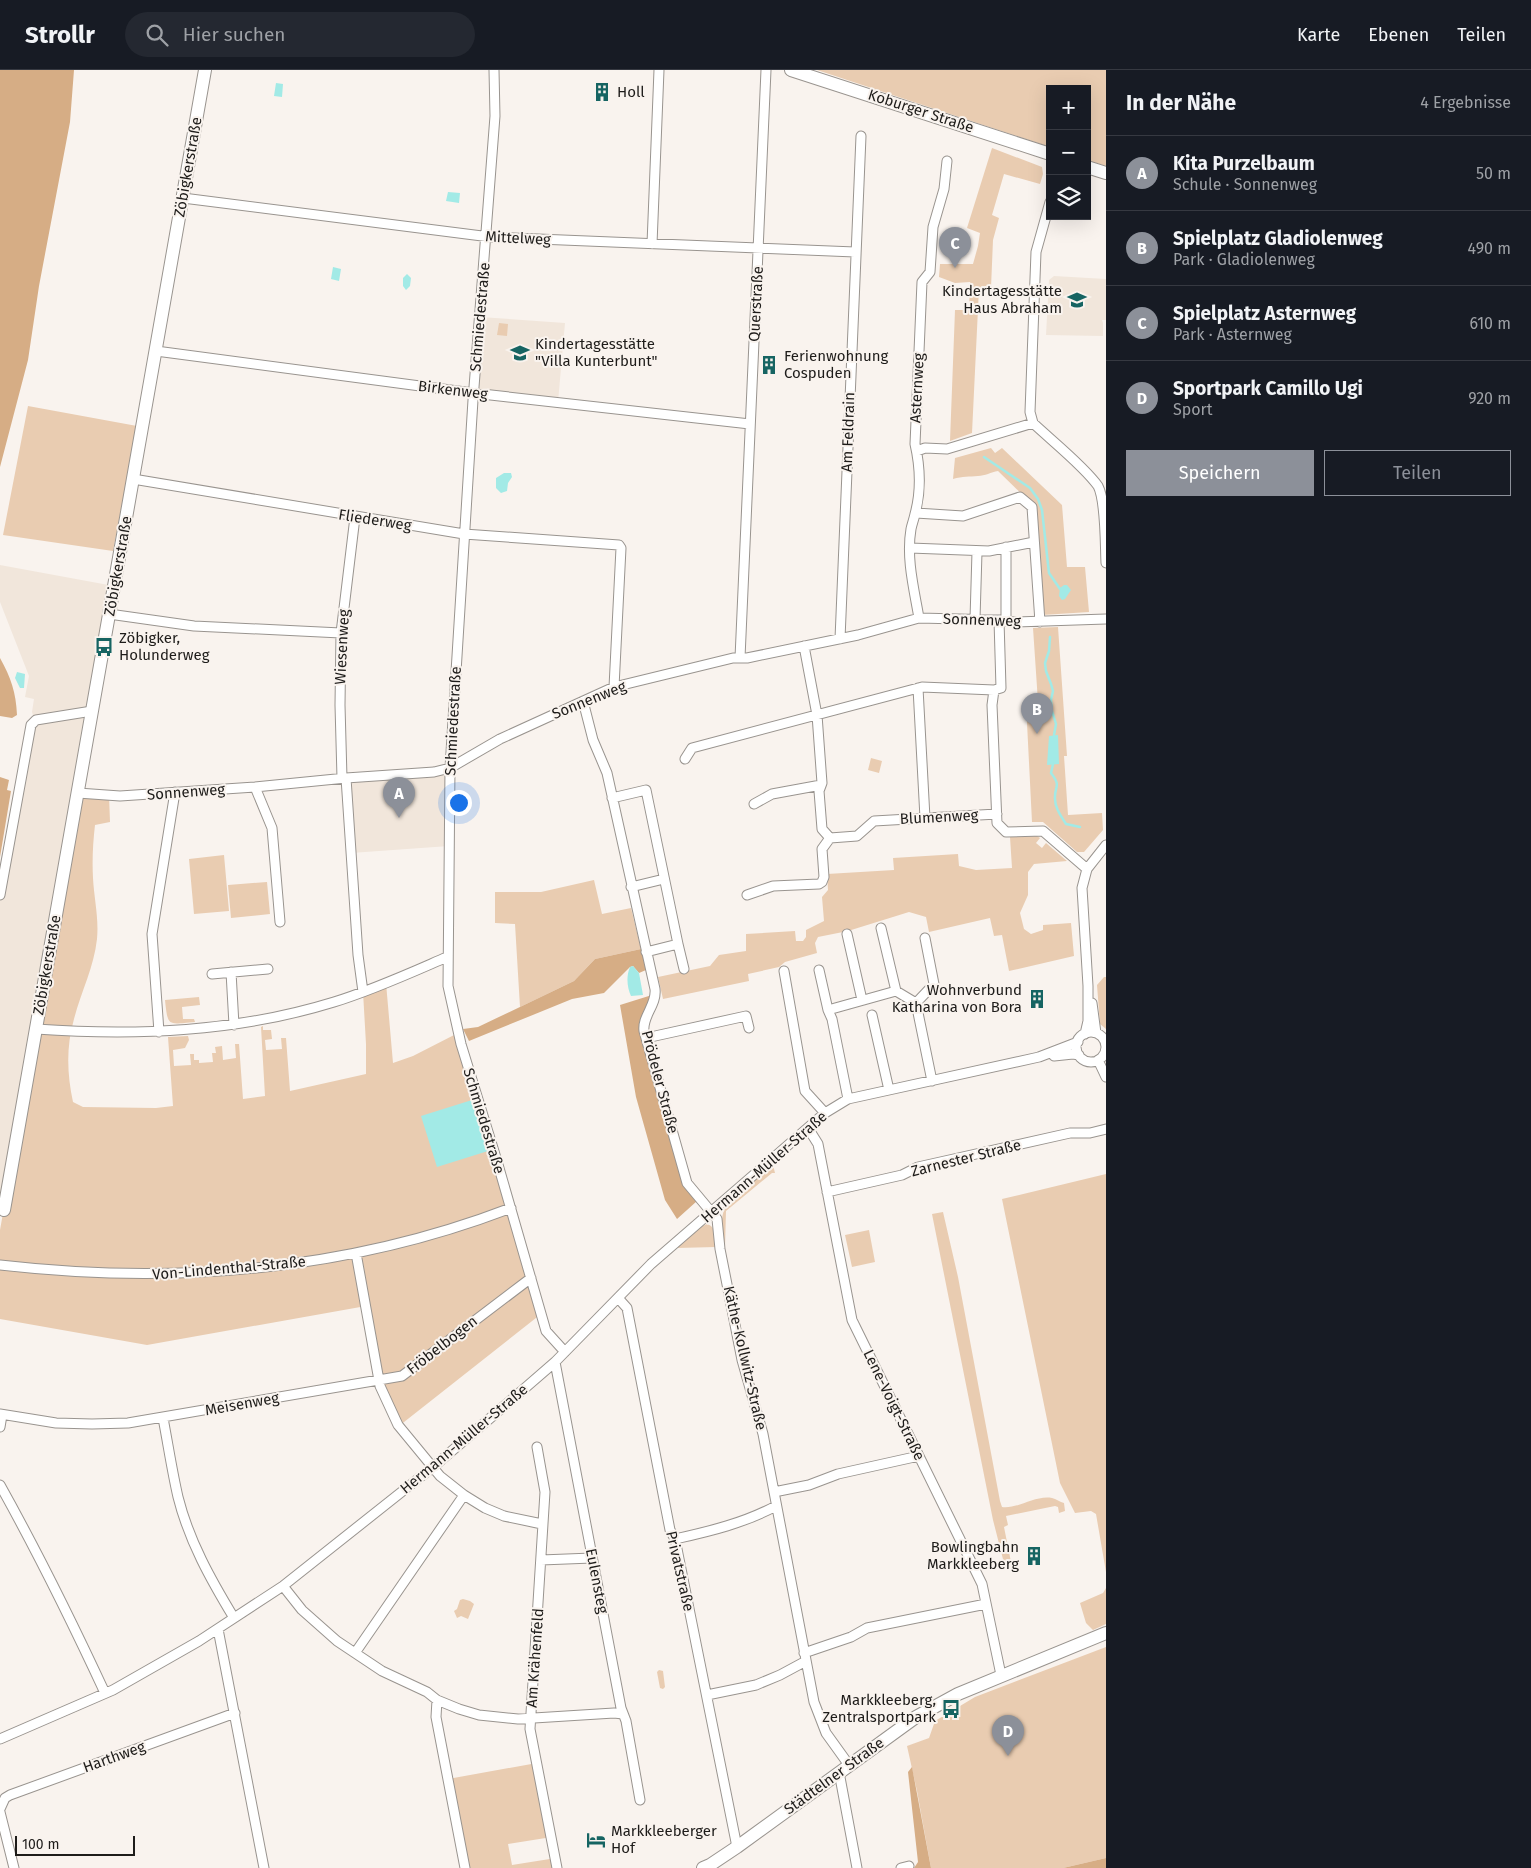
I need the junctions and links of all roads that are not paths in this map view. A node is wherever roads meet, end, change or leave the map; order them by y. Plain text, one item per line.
1 (205, 70) edge
2 (494, 70) edge
3 (659, 70) edge
4 (766, 70) edge
5 (791, 70) edge
6 (861, 136) dead end
7 (1046, 153) edge
8 (947, 161) dead end
9 (1091, 168) edge
10 (1106, 173) edge
11 (183, 198) junction
12 (1046, 216) edge
13 (486, 237) junction
14 (652, 244) junction
15 (758, 247) junction
16 (856, 252) junction
17 (156, 351) junction
18 (473, 393) junction
19 (750, 424) junction
20 (1033, 424) junction
21 (916, 451) junction
22 (133, 480) junction
23 (1102, 485) edge
24 (916, 514) junction
25 (355, 517) junction
26 (464, 534) junction
27 (1034, 542) junction
28 (1006, 547) junction
29 (910, 548) junction
30 (976, 552) junction
31 (1106, 563) edge
32 (109, 614) junction
33 (919, 618) junction
34 (975, 619) junction
35 (1106, 619) edge
36 (1003, 621) junction
37 (1040, 622) junction
38 (341, 633) junction
39 (840, 639) junction
40 (804, 646) junction
41 (740, 658) junction
42 (614, 687) junction
43 (918, 688) junction
44 (994, 690) junction
45 (583, 701) junction
46 (92, 711) junction
47 (817, 715) junction
48 (686, 759) dead end
49 (450, 768) junction
50 (344, 778) junction
51 (821, 785) junction
52 (255, 787) junction
53 (175, 792) junction
54 (78, 793) junction
55 (612, 798) junction
56 (754, 804) dead end
57 (997, 814) junction
58 (925, 818) junction
59 (830, 838) junction
60 (1106, 845) edge
61 (1087, 869) junction
62 (664, 879) junction
63 (631, 886) junction
64 (0, 895) edge
65 (747, 895) dead end
66 (280, 922) dead end
67 (880, 928) dead end
68 (847, 934) dead end
69 (925, 938) dead end
70 (678, 944) junction
71 (646, 952) junction
72 (447, 957) junction
73 (268, 969) dead end
74 (684, 969) dead end
75 (784, 970) dead end
76 (819, 970) dead end
77 (231, 972) junction
78 (212, 974) dead end
79 (1088, 986) junction
80 (896, 991) junction
81 (363, 992) junction
82 (862, 1000) junction
83 (916, 1003) junction
84 (828, 1010) junction
85 (872, 1015) dead end
86 (234, 1025) junction
87 (749, 1028) dead end
88 (36, 1029) junction
89 (159, 1032) junction
90 (1096, 1033) junction
91 (1085, 1034) junction
92 (646, 1038) junction
93 (1078, 1042) junction
94 (1079, 1055) junction
95 (1039, 1057) junction
96 (1098, 1060) junction
97 (1106, 1077) edge
98 (932, 1081) junction
99 (889, 1090) junction
100 (848, 1099) junction
101 (825, 1114) junction
102 (808, 1128) junction
103 (1106, 1128) edge
104 (827, 1192) junction
105 (511, 1208) junction
106 (2, 1209) edge
107 (712, 1212) junction
108 (356, 1253) junction
109 (0, 1265) edge
110 (530, 1278) junction
111 (618, 1298) junction
112 (565, 1352) junction
113 (555, 1362) junction
114 (379, 1379) junction
115 (1, 1414) edge
116 (163, 1418) junction
117 (0, 1427) edge
118 (536, 1448) dead end
119 (919, 1456) junction
120 (433, 1467) junction
121 (0, 1485) edge
122 (774, 1492) junction
123 (464, 1496) junction
124 (776, 1506) junction
125 (542, 1524) junction
126 (675, 1539) junction
127 (592, 1558) junction
128 (541, 1560) junction
129 (283, 1586) junction
130 (986, 1604) junction
131 (234, 1618) junction
132 (218, 1629) junction
133 (1106, 1633) edge
134 (356, 1654) junction
135 (805, 1657) junction
136 (1001, 1675) junction
137 (104, 1693) junction
138 (707, 1695) junction
139 (437, 1700) junction
140 (234, 1713) junction
141 (623, 1714) junction
142 (530, 1718) junction
143 (0, 1738) edge
144 (844, 1769) junction
145 (640, 1800) dead end
146 (0, 1811) edge
147 (737, 1847) junction
148 (14, 1868) edge
149 (264, 1868) edge
150 (466, 1868) edge
151 (557, 1868) edge
152 (703, 1868) edge
153 (857, 1868) edge

1 - 11 main road, Zöbigkerstraße
2 - 13 street, Schmiedestraße
3 - 14 street
4 - 15 street, Querstraße
5 - 7 main road, Koburger Straße
6 - 16 street, Am Feldrain
8 - 21 street, Asternweg
9 - 10 main road
11 - 13 street, Mittelweg
11 - 17 main road, Zöbigkerstraße
12 - 20 street
13 - 14 street, Mittelweg
13 - 18 street, Schmiedestraße
14 - 15 street, Mittelweg
15 - 16 street, Mittelweg
15 - 19 street, Querstraße
16 - 39 street, Am Feldrain
17 - 18 street, Birkenweg
17 - 22 main road, Zöbigkerstraße
18 - 19 street, Birkenweg
18 - 26 street, Schmiedestraße
19 - 41 street, Querstraße
20 - 21 street
20 - 23 street
21 - 24 street, Asternweg
22 - 25 street, Fliederweg
22 - 32 main road, Zöbigkerstraße
23 - 31 street
24 - 27 street
24 - 29 street, Asternweg
25 - 26 street, Fliederweg
25 - 38 street, Wiesenweg
26 - 42 street, Fliederweg
26 - 49 street, Schmiedestraße
27 - 28 street
27 - 37 street
28 - 30 street
28 - 36 street
29 - 30 street
29 - 33 street, Asternweg
30 - 34 street
32 - 38 street
32 - 46 main road, Zöbigkerstraße
33 - 34 street, Sonnenweg
33 - 39 street, Sonnenweg
34 - 36 street, Sonnenweg
35 - 37 street, Sonnenweg
36 - 37 street, Sonnenweg
36 - 44 street
38 - 50 street, Wiesenweg
39 - 40 street, Sonnenweg
40 - 41 street, Sonnenweg
40 - 47 street
41 - 42 street, Sonnenweg
42 - 45 street, Sonnenweg
43 - 44 street
43 - 47 street
43 - 58 street
44 - 57 street
45 - 49 street, Sonnenweg
45 - 55 street, Prödeler Straße
46 - 54 main road, Zöbigkerstraße
46 - 64 street
47 - 48 street
47 - 51 street
49 - 50 street, Sonnenweg
49 - 72 street, Schmiedestraße
50 - 52 street, Sonnenweg
50 - 81 street, Wiesenweg
51 - 56 street
51 - 59 street
52 - 53 street, Sonnenweg
52 - 66 street
53 - 54 street, Sonnenweg
53 - 89 street
54 - 88 main road, Zöbigkerstraße
55 - 62 street
55 - 63 street, Prödeler Straße
57 - 58 street, Blumenweg
57 - 61 street, Blumenweg
58 - 59 street, Blumenweg
59 - 65 street
60 - 61 street
61 - 79 street
62 - 63 street
62 - 70 street
63 - 71 street, Prödeler Straße
67 - 80 street
68 - 82 street
69 - 83 street
70 - 71 street
70 - 74 street
71 - 92 street, Prödeler Straße
72 - 81 street
72 - 105 street, Schmiedestraße
73 - 77 street
75 - 101 street
76 - 84 street
77 - 78 street
77 - 86 street
79 - 90 street
79 - 91 street
80 - 82 street
80 - 83 street
81 - 86 street
82 - 84 street
83 - 98 street
84 - 100 street
85 - 99 street
86 - 89 street
87 - 92 street
88 - 89 street
88 - 106 main road, Zöbigkerstraße
90 - 91 street
90 - 96 street
91 - 93 street
92 - 107 street, Prödeler Straße
93 - 94 street
93 - 95 street, Hermann-Müller-Straße
94 - 95 street, Hermann-Müller-Straße
94 - 96 street
95 - 98 street, Hermann-Müller-Straße
96 - 97 street
98 - 99 street, Hermann-Müller-Straße
99 - 100 street, Hermann-Müller-Straße
100 - 101 street, Hermann-Müller-Straße
101 - 102 street, Hermann-Müller-Straße
102 - 104 street, Lene-Voigt-Straße
102 - 107 street, Hermann-Müller-Straße
103 - 104 street, Zarnester Straße
104 - 119 street, Lene-Voigt-Straße
105 - 108 street, Von-Lindenthal-Straße
105 - 110 street, Schmiedestraße
107 - 111 street, Hermann-Müller-Straße
107 - 122 street, Käthe-Kollwitz-Straße
108 - 109 street, Von-Lindenthal-Straße
108 - 114 street
110 - 112 street, Schmiedestraße
110 - 114 street, Fröbelbogen
111 - 112 street, Hermann-Müller-Straße
111 - 126 street, Privatstraße
112 - 113 street, Hermann-Müller-Straße
113 - 120 street, Hermann-Müller-Straße
113 - 127 street, Eulensteg
114 - 116 street, Meisenweg
114 - 120 street
115 - 116 street, Meisenweg
115 - 117 street
116 - 131 street
118 - 125 street, Am Krähenfeld
119 - 122 street
119 - 130 street, Lene-Voigt-Straße
120 - 123 street
120 - 129 street, Hermann-Müller-Straße
121 - 137 street
122 - 124 street, Käthe-Kollwitz-Straße
123 - 125 street
123 - 134 street
124 - 126 street
124 - 135 street, Käthe-Kollwitz-Straße
125 - 128 street, Am Krähenfeld
126 - 138 street, Privatstraße
127 - 128 street
127 - 141 street, Eulensteg
128 - 142 street, Am Krähenfeld
129 - 131 street, Hermann-Müller-Straße
129 - 134 street
130 - 135 street
130 - 136 street, Lene-Voigt-Straße
131 - 132 street, Hermann-Müller-Straße
132 - 137 street, Hermann-Müller-Straße
132 - 140 street
133 - 136 main road, Städtelner Straße
134 - 139 street
135 - 138 street
135 - 144 street, Käthe-Kollwitz-Straße
136 - 144 main road, Städtelner Straße
137 - 143 street, Hermann-Müller-Straße
138 - 147 street, Privatstraße
139 - 142 street
139 - 150 street
140 - 146 street, Harthweg
140 - 149 street
141 - 142 street
141 - 145 street, Eulensteg
142 - 151 street, Am Krähenfeld
144 - 147 main road, Städtelner Straße
144 - 153 street
146 - 148 street, Harthweg
147 - 152 main road, Städtelner Straße

